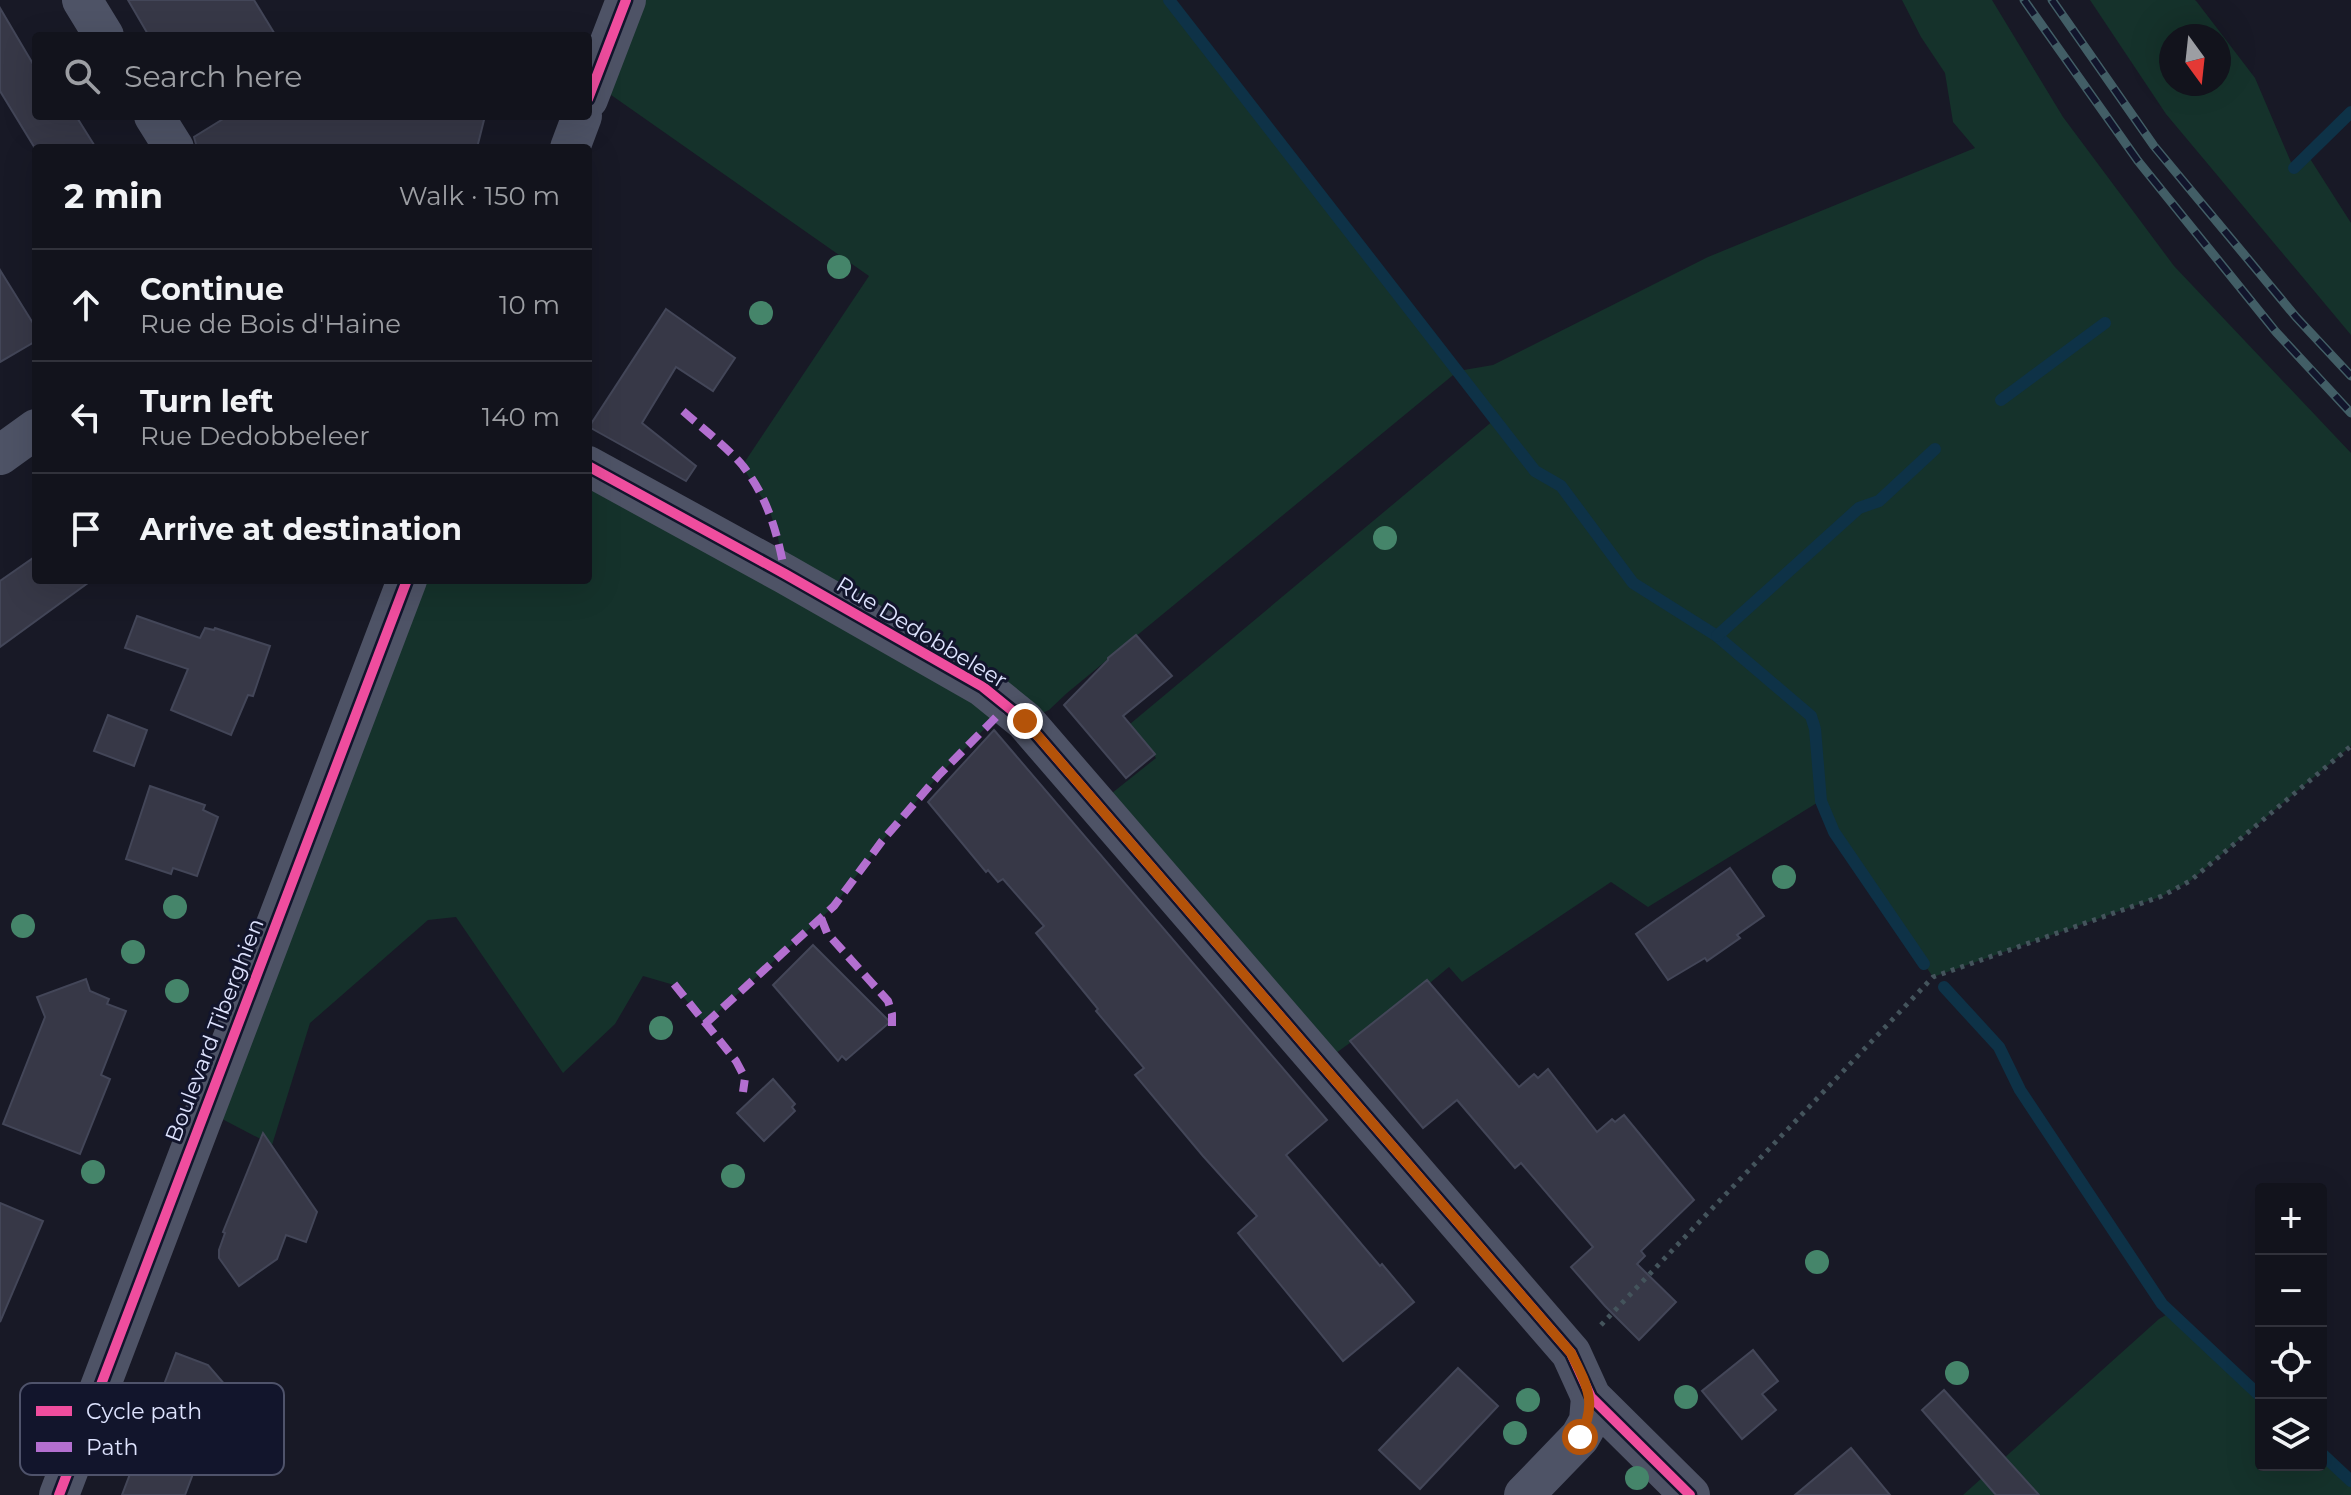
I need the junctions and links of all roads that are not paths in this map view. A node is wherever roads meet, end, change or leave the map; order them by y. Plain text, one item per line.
1 (82, 0) edge
2 (626, 0) edge
3 (102, 32) edge
4 (592, 89) edge
5 (156, 120) edge
6 (580, 120) edge
7 (172, 144) edge
8 (572, 144) edge
9 (32, 432) edge
10 (0, 455) edge
11 (592, 468) edge
12 (405, 584) edge
13 (1581, 1375) junction
14 (102, 1383) edge
15 (67, 1475) edge
16 (59, 1495) edge
17 (1524, 1495) edge
18 (1690, 1495) edge

1 - 3 street
2 - 4 street
5 - 7 street
6 - 8 street
9 - 10 street
11 - 13 street, Rue Dedobbeleer
12 - 14 street, Boulevard Tiberghien
13 - 17 street
13 - 18 street, Rue Dedobbeleer
15 - 16 street, Boulevard Tiberghien

